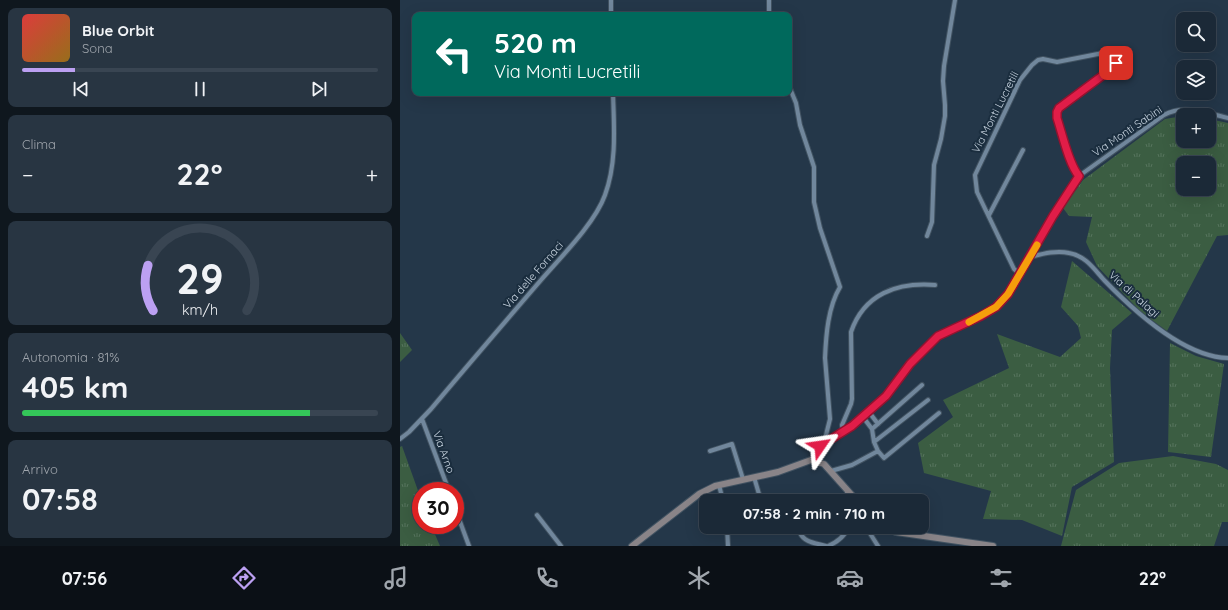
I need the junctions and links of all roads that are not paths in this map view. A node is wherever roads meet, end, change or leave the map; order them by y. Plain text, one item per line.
1 (611, 0) edge
2 (769, 0) edge
3 (955, 0) edge
4 (611, 12) edge
5 (770, 12) edge
6 (792, 93) edge
7 (613, 96) edge
8 (1228, 118) edge
9 (1023, 150) dead end
10 (1079, 176) junction
11 (989, 215) junction
12 (927, 236) dead end
13 (1030, 257) junction
14 (1020, 274) junction
15 (934, 285) dead end
16 (1228, 358) edge
17 (922, 386) dead end
18 (928, 400) dead end
19 (869, 412) junction
20 (939, 413) dead end
21 (863, 417) junction
22 (422, 419) junction
23 (878, 424) junction
24 (872, 429) junction
25 (844, 432) junction
26 (400, 439) edge
27 (874, 442) junction
28 (824, 444) junction
29 (710, 451) dead end
30 (878, 451) junction
31 (811, 460) junction
32 (831, 471) junction
33 (754, 477) junction
34 (743, 479) junction
35 (446, 482) edge
36 (719, 485) junction
37 (846, 488) junction
38 (721, 494) edge
39 (759, 494) edge
40 (848, 494) edge
41 (851, 494) edge
42 (537, 515) dead end
43 (464, 532) edge
44 (727, 534) edge
45 (801, 534) edge
46 (845, 534) edge
47 (870, 534) edge
48 (910, 534) edge
49 (469, 546) edge
50 (561, 546) edge
51 (632, 546) edge
52 (728, 546) edge
53 (827, 546) edge
54 (878, 546) edge
55 (992, 546) edge

1 - 4 street
2 - 5 street
3 - 12 street
6 - 28 street
7 - 22 street, Via delle Fornaci
8 - 10 street, Via Monti Sabini
9 - 11 street
10 - 11 street, Via Monti Lucretili
10 - 13 street, Via Monti Sabini
11 - 14 street, Via Monti Lucretili
13 - 14 street, Via Monti Sabini
13 - 16 street, Via di Palagi
14 - 19 street, Via Monti Sabini
15 - 25 street
17 - 23 street
18 - 27 street
19 - 21 street, Via Monti Sabini
19 - 23 street
20 - 30 street
21 - 24 street
21 - 25 street, Via Monti Sabini
22 - 26 street, Via delle Fornaci
22 - 35 street, Via Arno
23 - 24 street
24 - 27 street
25 - 28 street, Via Monti Sabini
27 - 30 street
28 - 31 street, Via Monti Sabini
29 - 34 street
30 - 32 street
31 - 32 main road
31 - 33 main road
32 - 37 main road
33 - 34 main road
33 - 39 street
34 - 36 main road
36 - 38 street
36 - 51 main road
37 - 40 street
37 - 41 main road
42 - 50 street
43 - 49 street
44 - 52 street
45 - 53 street
46 - 53 street
47 - 54 street
48 - 55 main road

